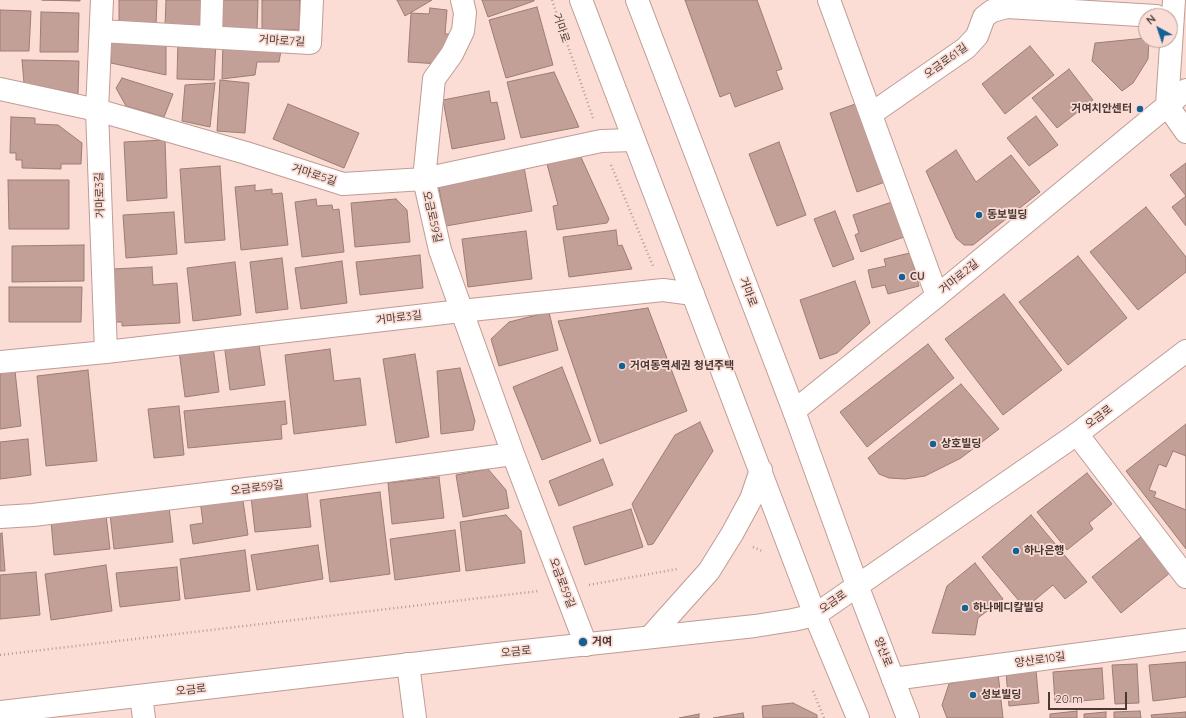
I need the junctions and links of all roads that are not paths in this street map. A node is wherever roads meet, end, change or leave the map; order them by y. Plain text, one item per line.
1 (102, 0) edge
2 (212, 0) edge
3 (312, 0) edge
4 (462, 0) edge
5 (581, 0) edge
6 (637, 0) edge
7 (829, 0) edge
8 (1138, 11) edge
9 (101, 31) junction
10 (211, 37) junction
11 (1168, 48) edge
12 (0, 89) edge
13 (1186, 90) edge
14 (1167, 105) junction
15 (97, 110) junction
16 (871, 114) junction
17 (1186, 132) edge
18 (634, 140) junction
19 (424, 179) junction
20 (693, 294) junction
21 (937, 296) junction
22 (461, 311) junction
23 (1186, 351) edge
24 (106, 352) junction
25 (0, 362) edge
26 (794, 411) junction
27 (1077, 434) junction
28 (513, 454) junction
29 (760, 470) junction
30 (0, 517) edge
31 (1186, 577) edge
32 (857, 585) junction
33 (814, 615) junction
34 (650, 637) junction
35 (1186, 640) edge
36 (586, 645) junction
37 (408, 664) junction
38 (893, 679) junction
39 (141, 696) junction
40 (0, 712) edge
41 (144, 718) edge
42 (416, 718) edge
43 (858, 718) edge
44 (908, 718) edge

1 - 9 street
2 - 10 street
3 - 10 street, 거마로7길
4 - 19 street, 오금로59길
5 - 18 street
6 - 26 street, 거마로
7 - 16 street, 거마로2길
8 - 16 street, 오금로61길
9 - 10 street, 거마로7길
9 - 15 street
11 - 14 street, 오금로61길
12 - 15 street, 거마로5길
13 - 14 street, 거마로2길
14 - 17 street
14 - 21 street, 거마로2길
15 - 19 street, 거마로5길
15 - 24 street, 거마로3길
16 - 21 street, 거마로2길
18 - 19 street, 거마로5길
18 - 20 street
19 - 22 street, 오금로59길
20 - 22 street, 거마로3길
20 - 29 street
21 - 26 street
22 - 24 street, 거마로3길
22 - 28 street, 오금로59길
23 - 27 street, 오금로
24 - 25 street, 거마로3길
26 - 32 street, 거마로
27 - 31 street
27 - 32 street, 오금로
28 - 30 street, 오금로59길
28 - 36 street, 오금로59길
29 - 33 street
29 - 34 street
32 - 33 street, 오금로
32 - 38 street, 양산로
33 - 34 street, 오금로
33 - 43 street
34 - 36 street, 오금로
35 - 38 street, 양산로10길
36 - 37 street, 오금로
37 - 39 street, 오금로
37 - 42 street
38 - 44 street, 양산로
39 - 40 street, 오금로
39 - 41 street

